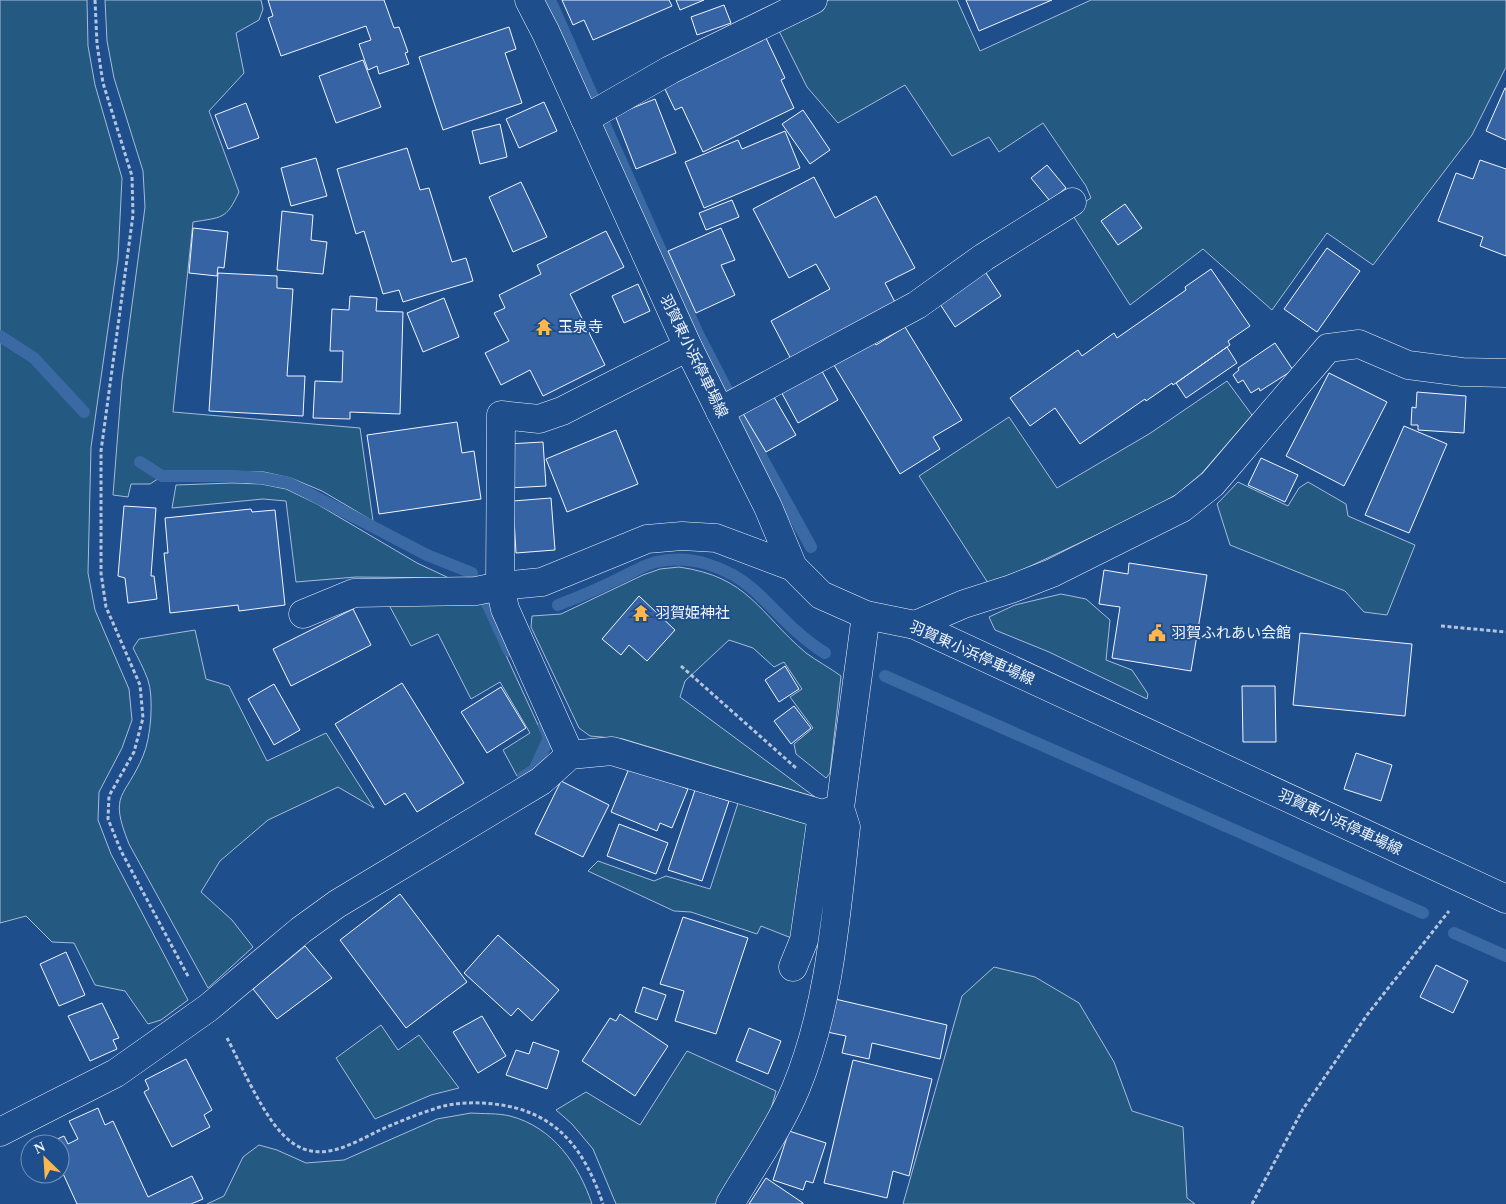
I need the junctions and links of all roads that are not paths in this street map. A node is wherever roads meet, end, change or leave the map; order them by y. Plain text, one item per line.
1 (529, 0) edge
2 (813, 0) edge
3 (585, 119) junction
4 (1072, 202) dead end
5 (688, 347) junction
6 (1506, 373) edge
7 (720, 411) junction
8 (793, 568) junction
9 (500, 586) junction
10 (303, 614) dead end
11 (866, 615) junction
12 (915, 625) junction
13 (570, 755) junction
14 (835, 806) junction
15 (1506, 899) edge
16 (793, 967) dead end
17 (0, 1132) edge
18 (730, 1204) edge

1 - 3 main road, 羽賀東小浜停車場線
2 - 3 main road
3 - 5 main road, 羽賀東小浜停車場線
4 - 7 main road
5 - 7 main road, 羽賀東小浜停車場線
5 - 9 main road
6 - 12 main road
7 - 8 main road, 羽賀東小浜停車場線
8 - 9 main road
8 - 11 main road, 羽賀東小浜停車場線
9 - 10 main road
9 - 13 main road
11 - 12 main road, 羽賀東小浜停車場線
11 - 14 main road
12 - 15 main road, 羽賀東小浜停車場線
13 - 14 main road
13 - 17 main road
14 - 16 main road
14 - 18 main road

